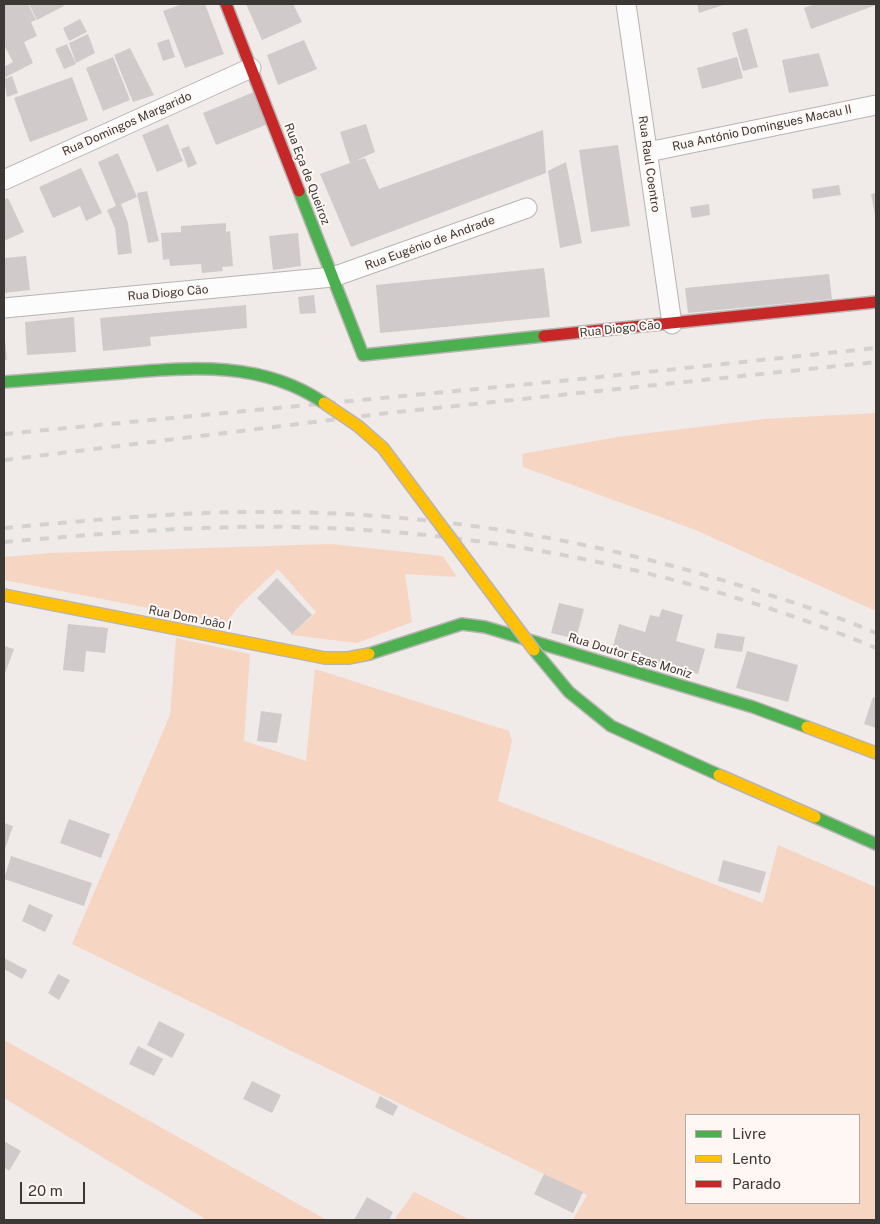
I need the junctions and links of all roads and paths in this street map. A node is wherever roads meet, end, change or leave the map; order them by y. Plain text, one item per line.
1 (226, 4) edge
2 (626, 4) edge
3 (251, 68) junction
4 (876, 105) edge
5 (648, 152) junction
6 (4, 180) edge
7 (527, 208) dead end
8 (333, 278) junction
9 (876, 302) edge
10 (4, 308) edge
11 (672, 324) junction
12 (364, 354) joint
13 (4, 382) edge
14 (4, 595) edge
15 (372, 653) joint
16 (876, 753) edge
17 (876, 844) edge

1 - 3 street, Rua Eça de Queiroz
2 - 5 street, Rua Raul Coentro
3 - 6 street, Rua Domingos Margarido
3 - 8 street, Rua Eça de Queiroz
4 - 5 street, Rua António Domingues Macau II
5 - 11 street, Rua Raul Coentro
7 - 8 street, Rua Eugénio de Andrade
8 - 10 street, Rua Diogo Cão
8 - 12 street, Rua Eça de Queiroz
9 - 11 street, Rua Diogo Cão
11 - 12 street, Rua Diogo Cão
13 - 17 street, bridge
14 - 15 street, Rua Dom João I
15 - 16 street, Rua Doutor Egas Moniz

